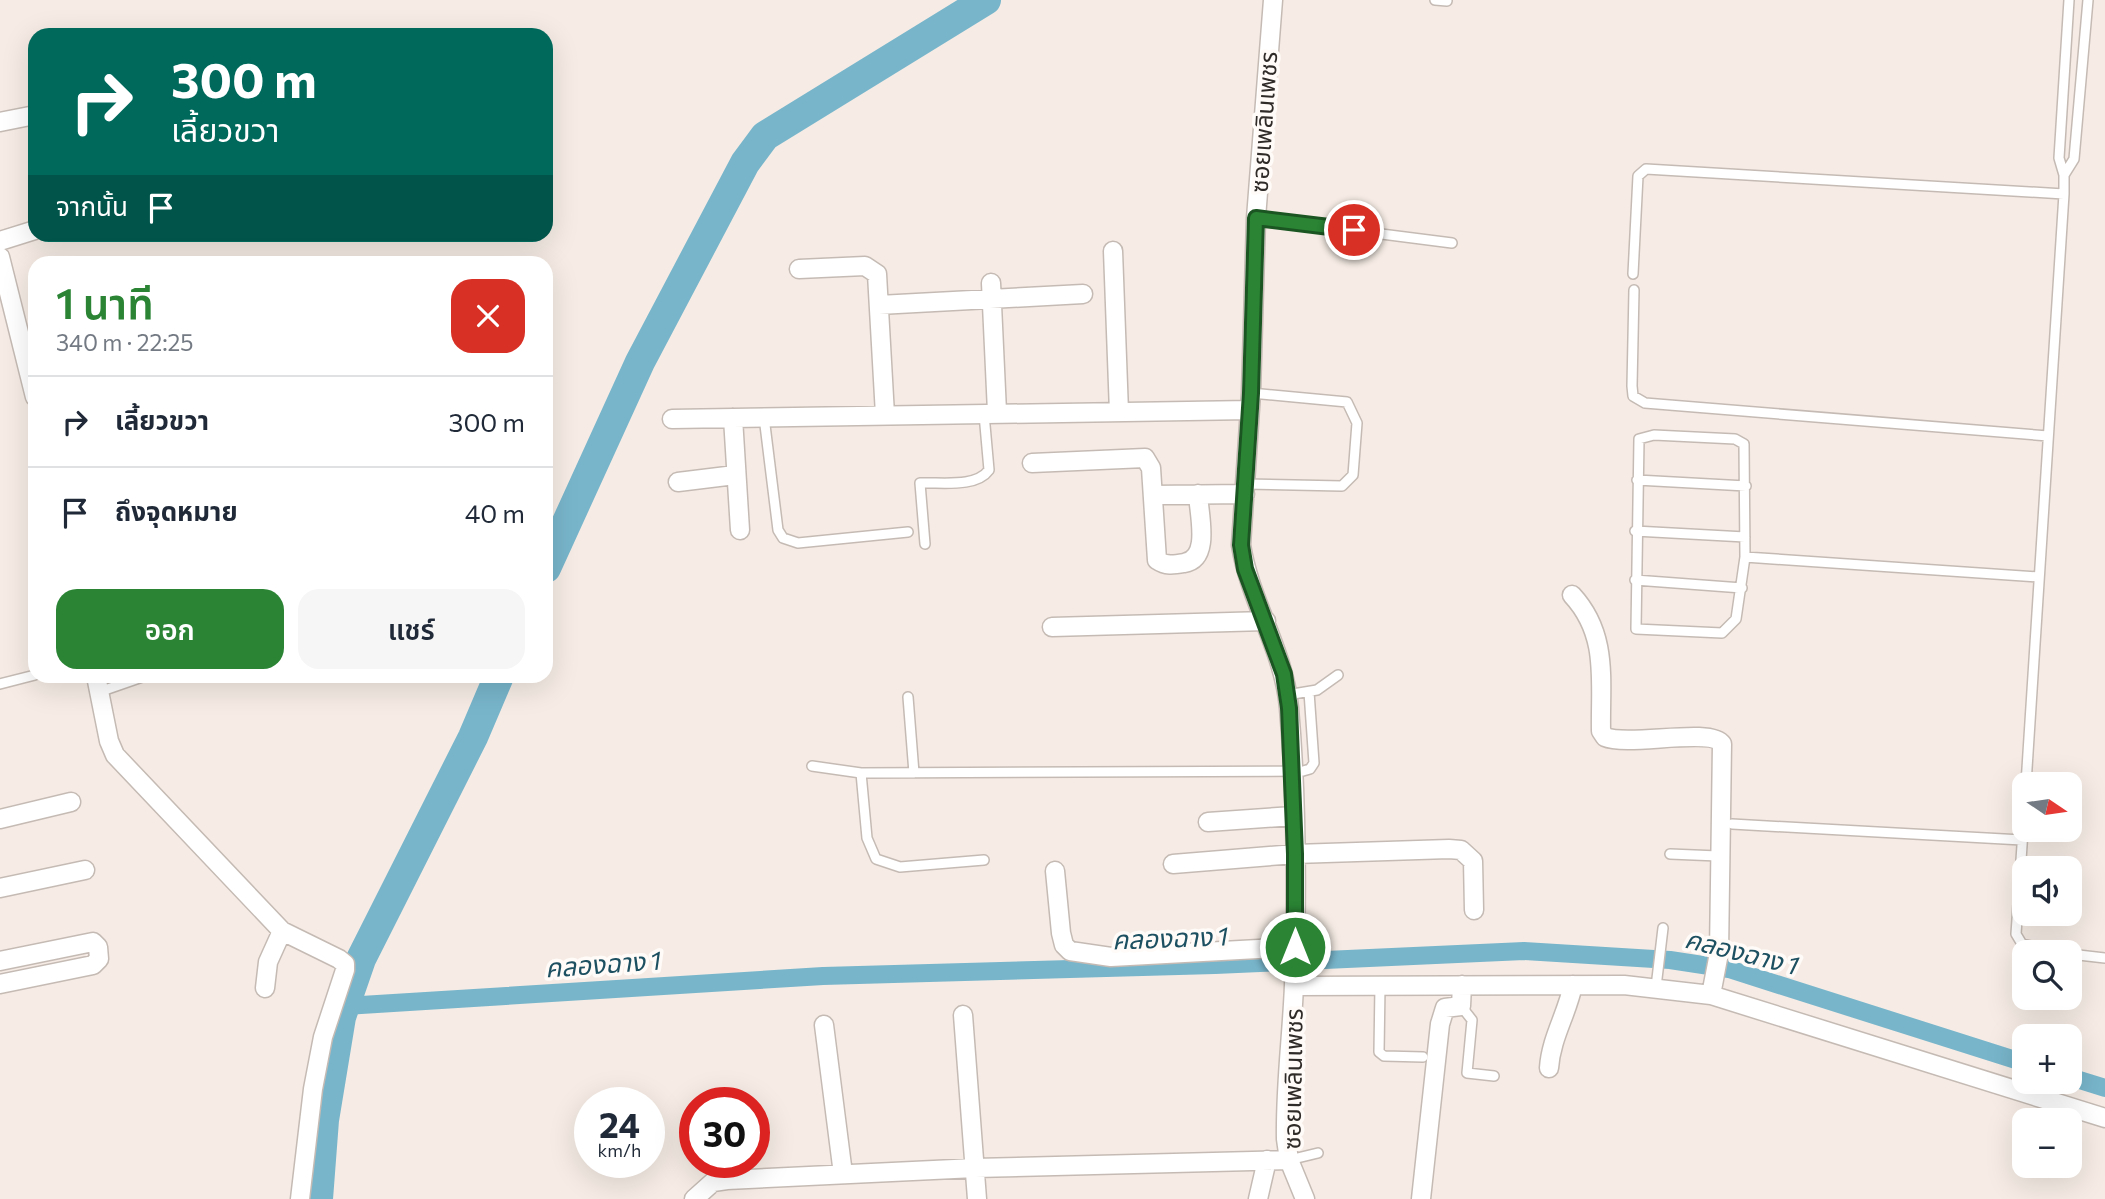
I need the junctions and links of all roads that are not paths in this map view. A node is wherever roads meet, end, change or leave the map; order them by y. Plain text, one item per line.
1 (1273, 0) edge
2 (1434, 0) edge
3 (2069, 0) edge
4 (2088, 0) edge
5 (1447, 1) edge
6 (28, 117) edge
7 (0, 122) edge
8 (2064, 175) junction
9 (2064, 194) junction
10 (1256, 218) junction
11 (28, 232) edge
12 (0, 241) edge
13 (1452, 243) dead end
14 (1113, 251) dead end
15 (0, 257) edge
16 (799, 269) dead end
17 (1633, 274) dead end
18 (1634, 290) dead end
19 (992, 291) junction
20 (1083, 294) dead end
21 (879, 305) junction
22 (28, 369) edge
23 (1250, 401) junction
24 (991, 412) junction
25 (1119, 412) junction
26 (885, 415) junction
27 (764, 416) junction
28 (733, 418) junction
29 (673, 419) dead end
30 (2048, 436) junction
31 (1032, 463) dead end
32 (735, 475) junction
33 (1637, 480) junction
34 (678, 482) dead end
35 (1746, 486) junction
36 (1245, 489) junction
37 (1198, 494) junction
38 (1153, 495) junction
39 (740, 530) dead end
40 (1635, 531) junction
41 (908, 533) dead end
42 (1745, 537) junction
43 (925, 544) dead end
44 (1745, 557) junction
45 (2039, 577) junction
46 (1634, 580) junction
47 (1742, 588) junction
48 (1572, 596) dead end
49 (1266, 621) junction
50 (1052, 627) dead end
51 (1338, 675) dead end
52 (28, 676) edge
53 (0, 684) edge
54 (97, 684) edge
55 (1309, 692) junction
56 (1287, 695) junction
57 (908, 697) dead end
58 (812, 766) dead end
59 (2027, 772) edge
60 (861, 773) junction
61 (914, 773) junction
62 (1291, 773) junction
63 (71, 802) dead end
64 (1293, 816) junction
65 (0, 819) edge
66 (1208, 822) dead end
67 (1732, 824) dead end
68 (2012, 839) edge
69 (2022, 842) edge
70 (1295, 854) junction
71 (1670, 854) dead end
72 (1718, 856) junction
73 (984, 860) dead end
74 (1173, 864) dead end
75 (85, 870) dead end
76 (1055, 871) dead end
77 (0, 888) edge
78 (1474, 910) dead end
79 (1663, 928) dead end
80 (282, 931) junction
81 (2020, 940) edge
82 (1295, 948) junction
83 (2082, 955) edge
84 (2105, 958) edge
85 (0, 961) edge
86 (1657, 982) junction
87 (0, 984) edge
88 (1462, 985) junction
89 (1573, 985) junction
90 (1294, 986) junction
91 (1380, 986) junction
92 (265, 988) dead end
93 (1712, 991) junction
94 (1461, 1006) junction
95 (963, 1015) dead end
96 (824, 1025) dead end
97 (1423, 1057) dead end
98 (1549, 1068) dead end
99 (1494, 1076) dead end
100 (2105, 1118) edge
101 (1318, 1153) dead end
102 (1267, 1160) junction
103 (1289, 1160) junction
104 (975, 1168) junction
105 (844, 1174) junction
106 (300, 1199) edge
107 (694, 1199) edge
108 (977, 1199) edge
109 (1258, 1199) edge
110 (1305, 1199) edge
111 (1421, 1199) edge

1 - 10 street, ซอยเพลินเพชร
2 - 5 lane
3 - 8 lane
4 - 8 lane
6 - 7 street
8 - 9 lane
9 - 17 lane
9 - 30 lane
10 - 13 lane
10 - 23 street, ซอยเพลินเพชร
11 - 12 street
14 - 25 street
15 - 22 street
16 - 21 street
18 - 30 lane
19 - 20 street
19 - 21 street
19 - 24 street
21 - 26 street
23 - 25 street
23 - 36 street, ซอยเพลินเพชร
23 - 36 lane
24 - 25 street
24 - 26 street
24 - 43 lane
26 - 27 street
27 - 28 street
27 - 41 lane
28 - 29 street
28 - 32 street
30 - 45 lane
31 - 38 street
32 - 34 street
32 - 39 street
33 - 35 lane
33 - 35 lane
33 - 40 lane
35 - 42 lane
36 - 37 street
36 - 49 street, ซอยเพลินเพชร
37 - 38 street
37 - 38 street
40 - 42 lane
40 - 46 lane
42 - 44 lane
44 - 45 lane
44 - 47 lane
45 - 59 lane
46 - 47 lane
46 - 47 lane
48 - 72 street
49 - 50 street
49 - 56 street, ซอยเพลินเพชร
51 - 55 lane
52 - 53 lane
54 - 80 street
55 - 56 lane
55 - 62 lane
56 - 62 street, ซอยเพลินเพชร
57 - 61 lane
58 - 60 lane
60 - 61 lane
60 - 73 lane
61 - 62 lane
62 - 64 street, ซอยเพลินเพชร
63 - 65 street
64 - 66 street
64 - 70 street, ซอยเพลินเพชร
67 - 68 lane
69 - 81 lane
70 - 74 street
70 - 78 street
70 - 82 street, ซอยเพลินเพชร
71 - 72 lane
72 - 93 street
75 - 77 street
76 - 82 street
79 - 86 lane
80 - 92 street
80 - 106 street
82 - 90 street, ซอยเพลินเพชร
83 - 84 lane
85 - 87 street
86 - 89 street
86 - 93 street
88 - 89 street
88 - 91 street
88 - 94 street
89 - 98 street
90 - 91 street
90 - 103 street, ซอยเพลินเพชร
91 - 97 lane
93 - 100 street
94 - 99 lane
94 - 111 street
95 - 104 street
96 - 105 street
101 - 103 lane
102 - 103 street
102 - 104 street
102 - 109 street
103 - 110 street, ซอยเพลินเพชร
104 - 105 street
104 - 108 street
105 - 107 street

